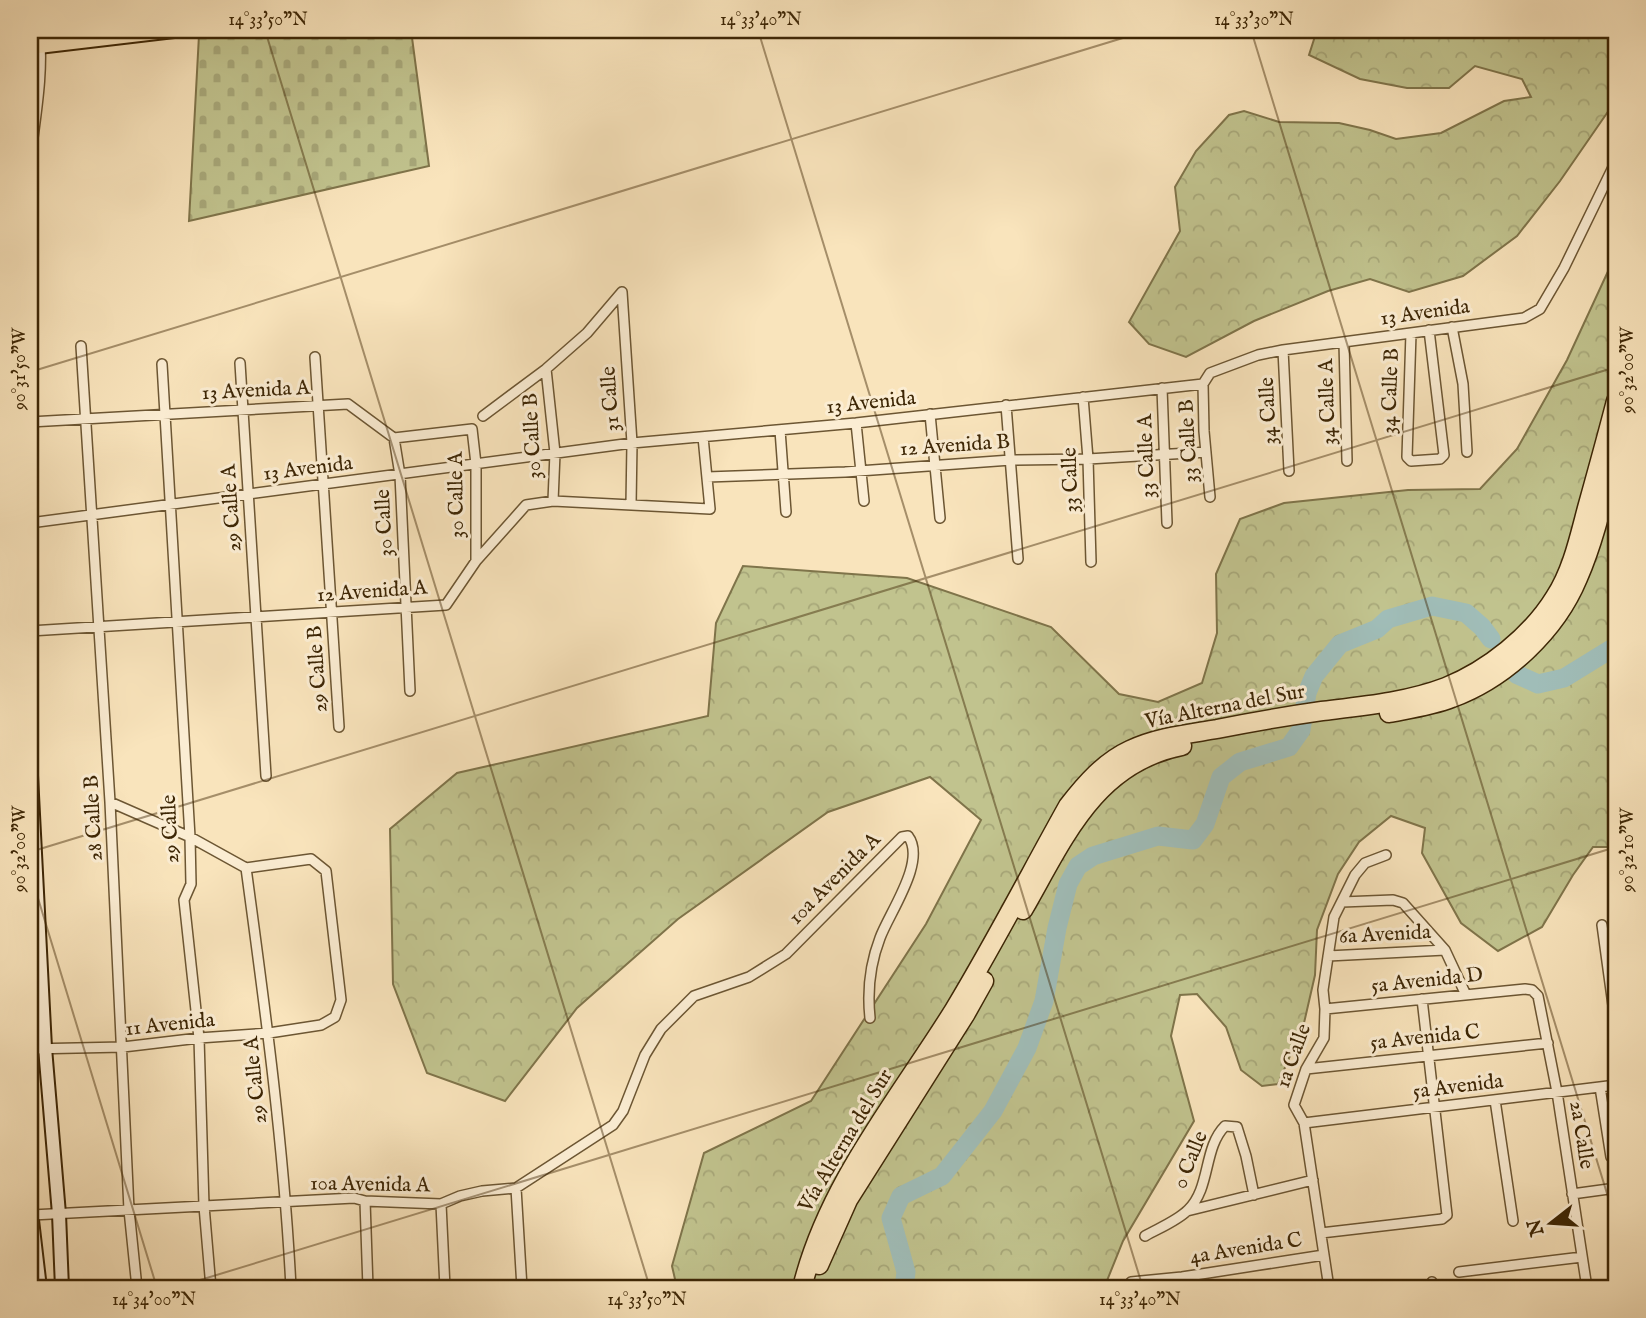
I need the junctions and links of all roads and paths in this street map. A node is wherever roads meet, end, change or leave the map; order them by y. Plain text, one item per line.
1 (39, 30) edge
2 (174, 30) edge
3 (130, 33) edge
4 (35, 46) edge
5 (30, 161) edge
6 (1616, 161) edge
7 (1452, 327) junction
8 (1429, 330) junction
9 (1411, 333) junction
10 (1344, 342) junction
11 (81, 346) dead end
12 (1283, 349) junction
13 (316, 357) dead end
14 (240, 363) dead end
15 (162, 364) dead end
16 (546, 369) junction
17 (1203, 384) junction
18 (1162, 388) junction
19 (1083, 397) junction
20 (1616, 401) edge
21 (317, 405) junction
22 (1006, 405) junction
23 (243, 409) junction
24 (165, 414) junction
25 (930, 414) junction
26 (484, 416) dead end
27 (86, 418) junction
28 (30, 422) edge
29 (856, 423) junction
30 (780, 430) junction
31 (703, 437) junction
32 (394, 438) junction
33 (632, 443) junction
34 (1616, 449) edge
35 (1206, 452) junction
36 (1467, 452) dead end
37 (555, 453) junction
38 (1164, 454) junction
39 (1088, 459) junction
40 (1011, 460) junction
41 (1348, 461) dead end
42 (476, 464) junction
43 (935, 465) junction
44 (861, 470) junction
45 (1289, 471) dead end
46 (400, 475) junction
47 (783, 475) junction
48 (707, 477) junction
49 (323, 483) junction
50 (248, 494) junction
51 (1210, 497) dead end
52 (553, 501) junction
53 (864, 501) dead end
54 (169, 504) junction
55 (631, 505) junction
56 (786, 512) dead end
57 (93, 514) junction
58 (940, 518) dead end
59 (30, 523) edge
60 (1167, 523) dead end
61 (1018, 559) dead end
62 (476, 561) junction
63 (1091, 562) dead end
64 (406, 608) junction
65 (332, 613) junction
66 (256, 617) junction
67 (176, 622) junction
68 (101, 626) junction
69 (1538, 630) junction
70 (30, 631) edge
71 (410, 691) dead end
72 (339, 727) dead end
73 (30, 757) edge
74 (266, 776) dead end
75 (110, 802) junction
76 (190, 837) junction
77 (1386, 855) dead end
78 (246, 868) junction
79 (1342, 902) junction
80 (1602, 925) dead end
81 (1004, 932) junction
82 (1445, 950) junction
83 (1328, 956) junction
84 (1532, 990) joint
85 (1466, 995) junction
86 (1422, 999) junction
87 (1325, 1009) junction
88 (870, 1018) dead end
89 (1616, 1027) edge
90 (269, 1033) junction
91 (199, 1038) junction
92 (1548, 1043) junction
93 (123, 1047) junction
94 (46, 1048) junction
95 (30, 1049) edge
96 (1429, 1055) junction
97 (1306, 1069) junction
98 (1616, 1085) edge
99 (1600, 1087) junction
100 (1557, 1092) junction
101 (1495, 1100) junction
102 (1436, 1107) junction
103 (1304, 1123) junction
104 (1611, 1157) dead end
105 (1313, 1180) junction
106 (516, 1188) junction
107 (1616, 1188) edge
108 (1572, 1194) junction
109 (1254, 1195) junction
110 (365, 1201) junction
111 (286, 1202) junction
112 (441, 1204) junction
113 (204, 1206) junction
114 (31, 1209) edge
115 (130, 1210) junction
116 (1187, 1211) junction
117 (59, 1214) junction
118 (1513, 1221) dead end
119 (1321, 1233) junction
120 (1145, 1236) dead end
121 (33, 1248) edge
122 (1324, 1255) junction
123 (1582, 1257) junction
124 (1459, 1272) dead end
125 (1131, 1282) dead end
126 (40, 1288) edge
127 (62, 1288) edge
128 (136, 1288) edge
129 (211, 1288) edge
130 (291, 1288) edge
131 (368, 1288) edge
132 (445, 1288) edge
133 (523, 1288) edge
134 (802, 1288) edge
135 (813, 1288) edge
136 (1329, 1288) edge
137 (1587, 1288) edge

1 - 4 street
2 - 3 main road
3 - 4 main road
4 - 5 street
6 - 7 street, 13 Avenida
7 - 8 street, 13 Avenida
7 - 36 street
8 - 9 street, 13 Avenida
8 - 9 street, 34 Calle B
9 - 10 street, 13 Avenida
10 - 12 street, 13 Avenida
10 - 41 street, 34 Calle A
11 - 27 street, 28 Calle B
12 - 17 street, 13 Avenida
12 - 45 street, 34 Calle
13 - 21 street, 29 Calle B
14 - 23 street, 29 Calle A
15 - 24 street, 29 Calle
16 - 26 street
16 - 33 street, 31 Calle
16 - 37 street, 30 Calle B
17 - 18 street, 13 Avenida
17 - 35 street, 33 Calle B
18 - 19 street, 13 Avenida
18 - 38 street, 33 Calle A
19 - 22 street, 13 Avenida
19 - 39 street, 33 Calle
20 - 69 highway, Vía Alterna del Sur
21 - 23 street, 13 Avenida A
21 - 32 street, 13 Avenida A
21 - 49 street, 29 Calle B
22 - 25 street, 13 Avenida
22 - 40 street
23 - 24 street, 13 Avenida A
23 - 50 street, 29 Calle A
24 - 27 street, 13 Avenida A
24 - 54 street, 29 Calle
25 - 29 street, 13 Avenida
25 - 43 street
27 - 28 street, 13 Avenida A
27 - 57 street, 28 Calle B
29 - 30 street, 13 Avenida
29 - 44 street
30 - 31 street, 13 Avenida
30 - 47 street
31 - 33 street, 13 Avenida
31 - 48 street
32 - 42 street, 30 Calle A
32 - 46 street, 30 Calle
33 - 37 street, 13 Avenida
33 - 55 street, 31 Calle
34 - 69 highway, Vía Alterna del Sur
35 - 38 street, 12 Avenida B
35 - 51 street, 33 Calle B
37 - 42 street, 13 Avenida
37 - 52 street, 30 Calle B
38 - 39 street, 12 Avenida B
38 - 60 street, 33 Calle A
39 - 40 street, 12 Avenida B
39 - 63 street, 33 Calle
40 - 43 street, 12 Avenida B
40 - 61 street
42 - 46 street, 13 Avenida
42 - 62 street, 30 Calle A
43 - 44 street, 12 Avenida B
43 - 58 street
44 - 47 street, 12 Avenida B
44 - 53 street
46 - 49 street, 13 Avenida
46 - 64 street, 30 Calle
47 - 48 street, 12 Avenida B
47 - 56 street
48 - 55 street, 12 Avenida A
49 - 50 street, 13 Avenida
49 - 65 street, 29 Calle B
50 - 54 street, 13 Avenida
50 - 66 street, 29 Calle A
52 - 55 street, 12 Avenida A
52 - 62 street, 12 Avenida A
54 - 57 street, 13 Avenida
54 - 67 street, 29 Calle
57 - 59 street, 13 Avenida
57 - 68 street, 28 Calle B
62 - 64 street, 12 Avenida A
64 - 65 street, 12 Avenida A
64 - 71 street, 30 Calle
65 - 66 street, 12 Avenida A
65 - 72 street, 29 Calle B
66 - 67 street, 12 Avenida A
66 - 74 street, 29 Calle A
67 - 68 street, 12 Avenida A
67 - 76 street, 29 Calle
68 - 70 street, 12 Avenida A
68 - 75 street, 28 Calle B
69 - 81 highway, Vía Alterna del Sur
73 - 94 main road
75 - 76 street
75 - 93 street, 28 Calle B
76 - 78 street
76 - 91 street, 29 Calle
77 - 79 street, 1a Calle
78 - 90 street, 29 Calle A
78 - 90 street, 11 Avenida
79 - 82 street
79 - 83 street, 1a Calle
80 - 89 street
81 - 134 highway, Vía Alterna del Sur
81 - 135 highway, Vía Alterna del Sur
82 - 83 street, 6a Avenida
82 - 85 street
83 - 87 street, 1a Calle
84 - 85 street, 5a Avenida D
84 - 92 street, 2a Calle
85 - 86 street, 5a Avenida D
86 - 87 street, 5a Avenida D
86 - 96 street
87 - 97 street, 1a Calle
88 - 106 street, 10a Avenida A
90 - 91 street, 11 Avenida
90 - 111 street, 29 Calle A
91 - 93 street, 11 Avenida
91 - 113 street, 29 Calle
92 - 96 street, 5a Avenida C
92 - 100 street, 2a Calle
93 - 94 street, 11 Avenida
93 - 115 street, 28 Calle B
94 - 95 street, 11 Avenida
94 - 117 main road
96 - 97 street, 5a Avenida C
96 - 102 street
97 - 103 street, 1a Calle
98 - 99 street, 5a Avenida
99 - 100 street, 5a Avenida
99 - 104 street
100 - 101 street, 5a Avenida
100 - 108 street, 2a Calle
101 - 102 street, 5a Avenida
101 - 118 street
102 - 103 street, 5a Avenida
102 - 119 street
103 - 105 street, 1a Calle
105 - 109 street
105 - 119 street, 1a Calle
106 - 112 street, 10a Avenida A
106 - 133 street
107 - 108 street
108 - 123 street, 2a Calle
109 - 116 street
109 - 116 street, 0 Calle
110 - 111 street, 10a Avenida A
110 - 112 street, 10a Avenida A
110 - 131 street
111 - 113 street, 10a Avenida A
111 - 130 street, 29 Calle A
112 - 132 street
113 - 115 street, 10a Avenida A
113 - 129 street, 29 Calle
114 - 117 street, 10a Avenida A
114 - 121 main road
115 - 117 street, 10a Avenida A
115 - 128 street, 28 Calle B
116 - 120 street, 0 Calle
117 - 127 main road
119 - 122 street, 1a Calle
121 - 126 main road
122 - 125 street, 4a Avenida C
122 - 136 street, 1a Calle
123 - 124 street
123 - 137 street, 2a Calle

